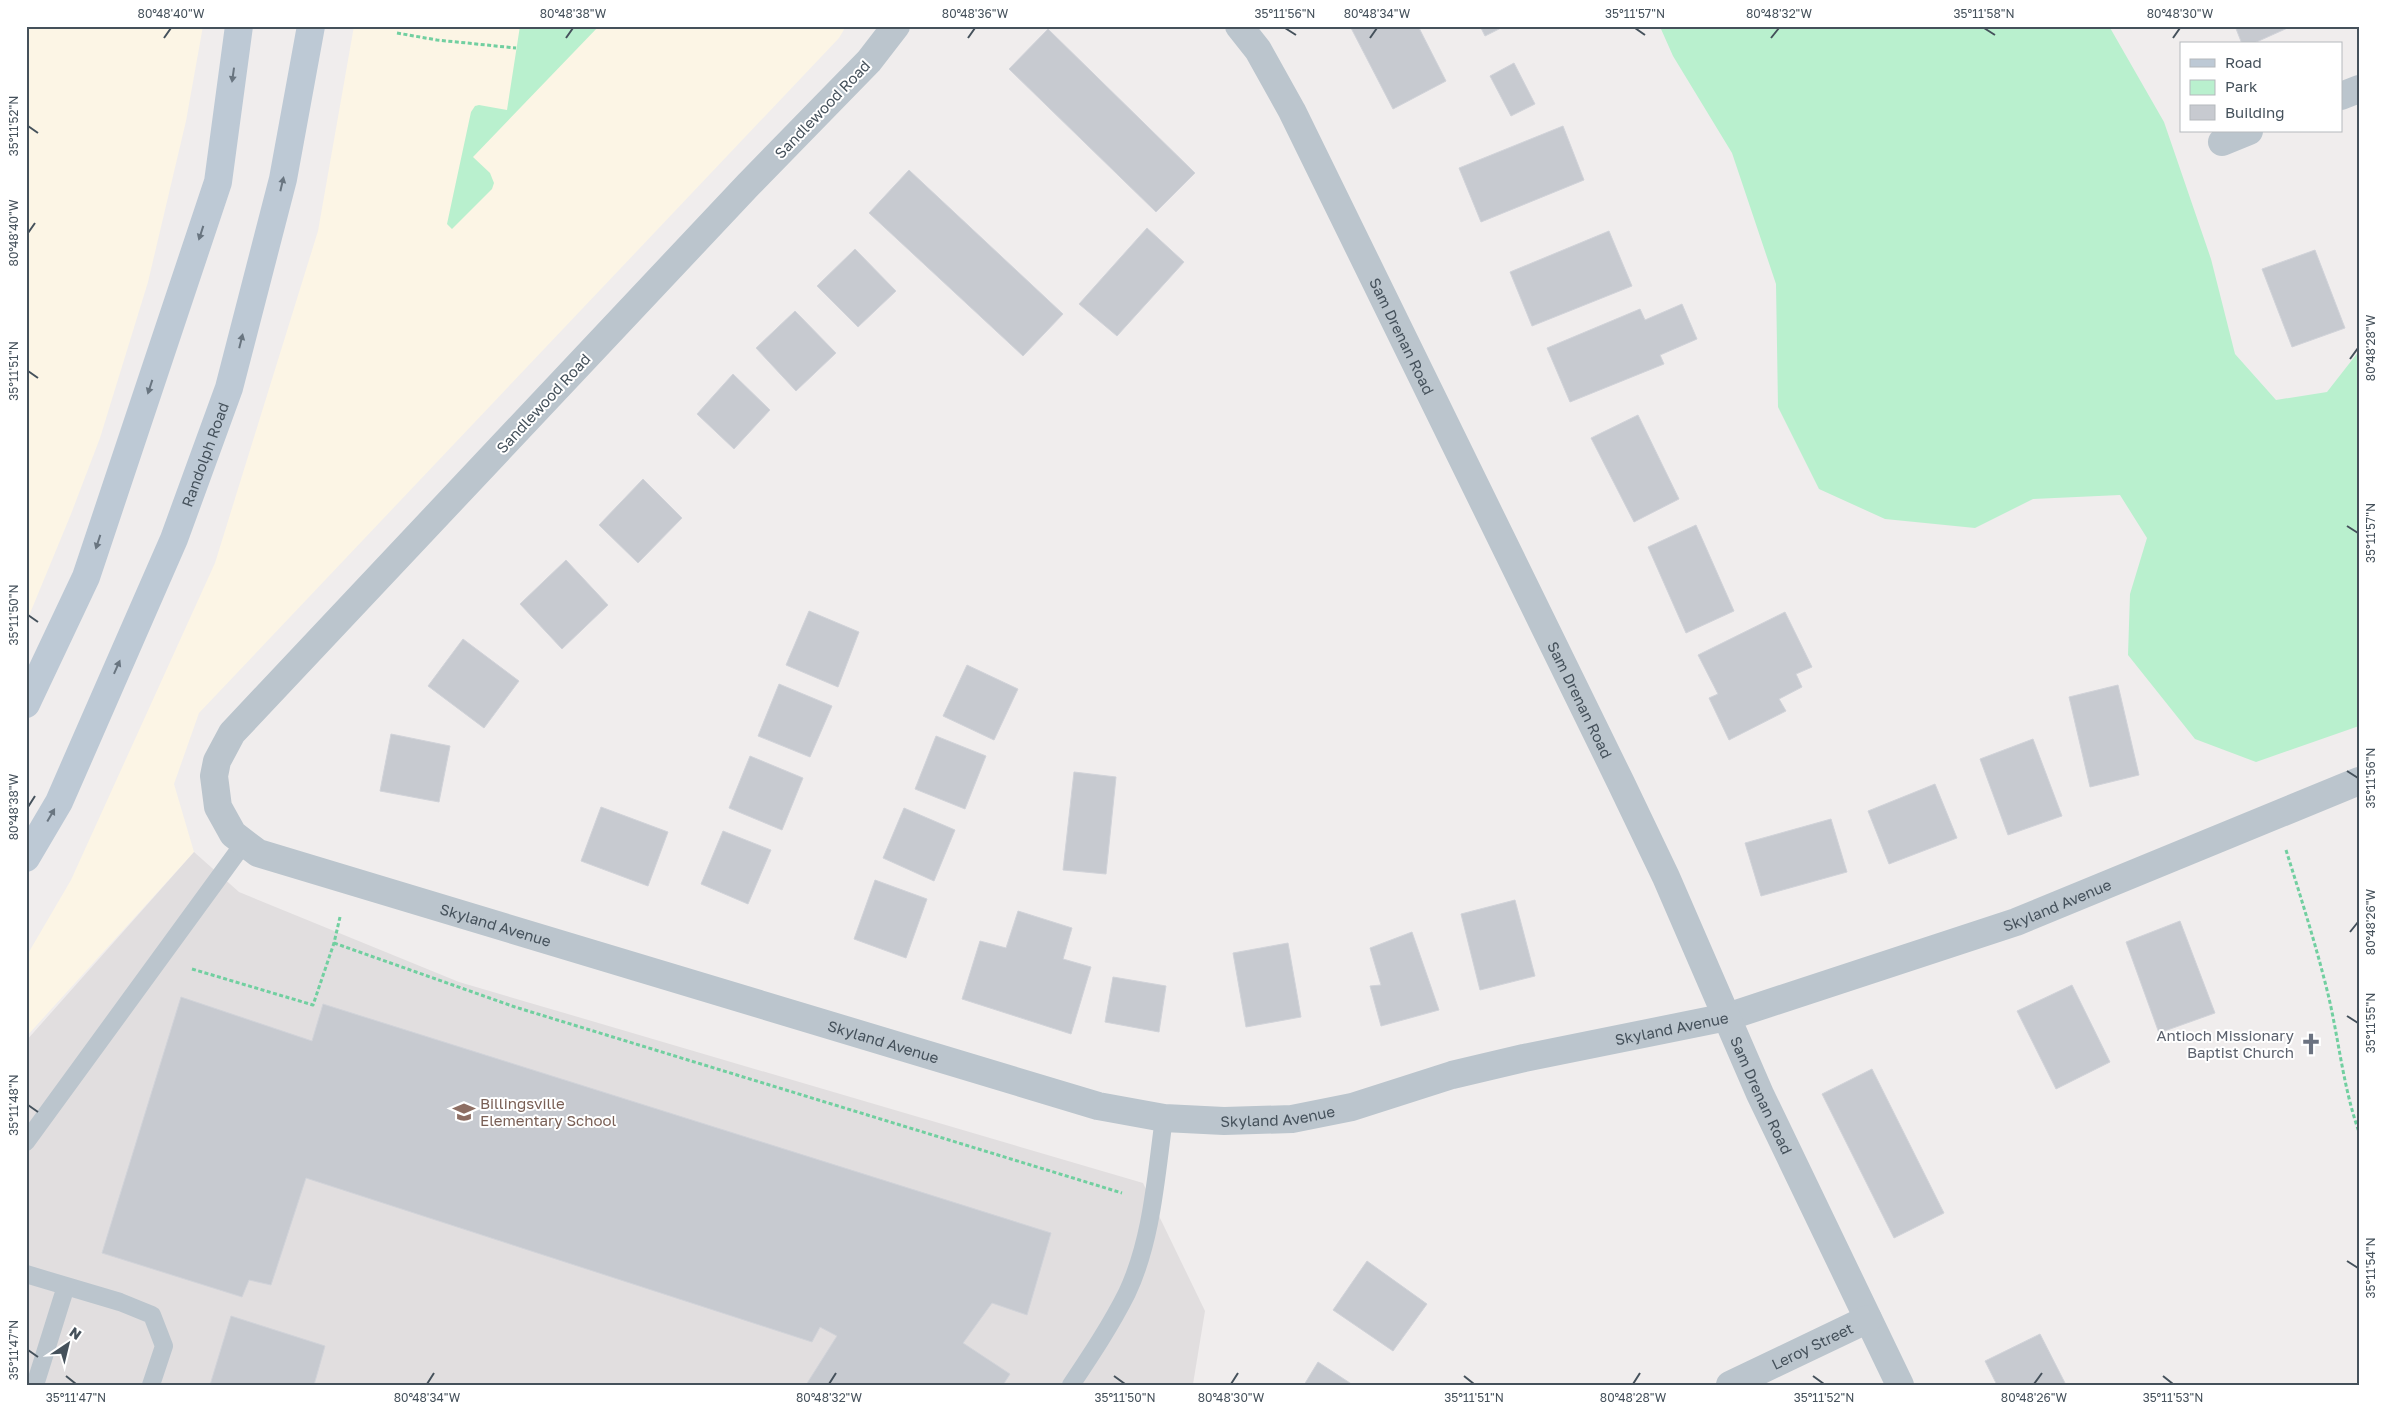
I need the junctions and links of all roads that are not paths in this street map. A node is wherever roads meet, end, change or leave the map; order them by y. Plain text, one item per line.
1 (239, 26) edge
2 (311, 26) edge
3 (896, 26) edge
4 (1239, 26) edge
5 (2359, 89) edge
6 (2342, 96) edge
7 (2246, 132) edge
8 (2222, 142) dead end
9 (26, 704) edge
10 (2359, 781) edge
11 (215, 792) joint
12 (244, 843) junction
13 (26, 858) edge
14 (1727, 1017) junction
15 (1164, 1118) junction
16 (26, 1142) edge
17 (26, 1274) edge
18 (66, 1286) junction
19 (1868, 1319) junction
20 (35, 1385) edge
21 (152, 1385) edge
22 (1072, 1385) edge
23 (1730, 1385) edge
24 (1900, 1385) edge

1 -> 9 main road
13 -> 2 main road, Randolph Road
3 - 11 street, Sandlewood Road
4 - 14 street, Sam Drenan Road
5 - 6 street
7 - 8 street
10 - 14 street, Skyland Avenue
11 - 12 street, Skyland Avenue
12 - 15 street, Skyland Avenue
12 - 16 lane
14 - 15 street, Skyland Avenue
14 - 19 street, Sam Drenan Road
15 - 22 lane
17 - 18 lane
18 - 20 lane
18 - 21 lane
19 - 23 street, Leroy Street
19 - 24 street, Sam Drenan Road

